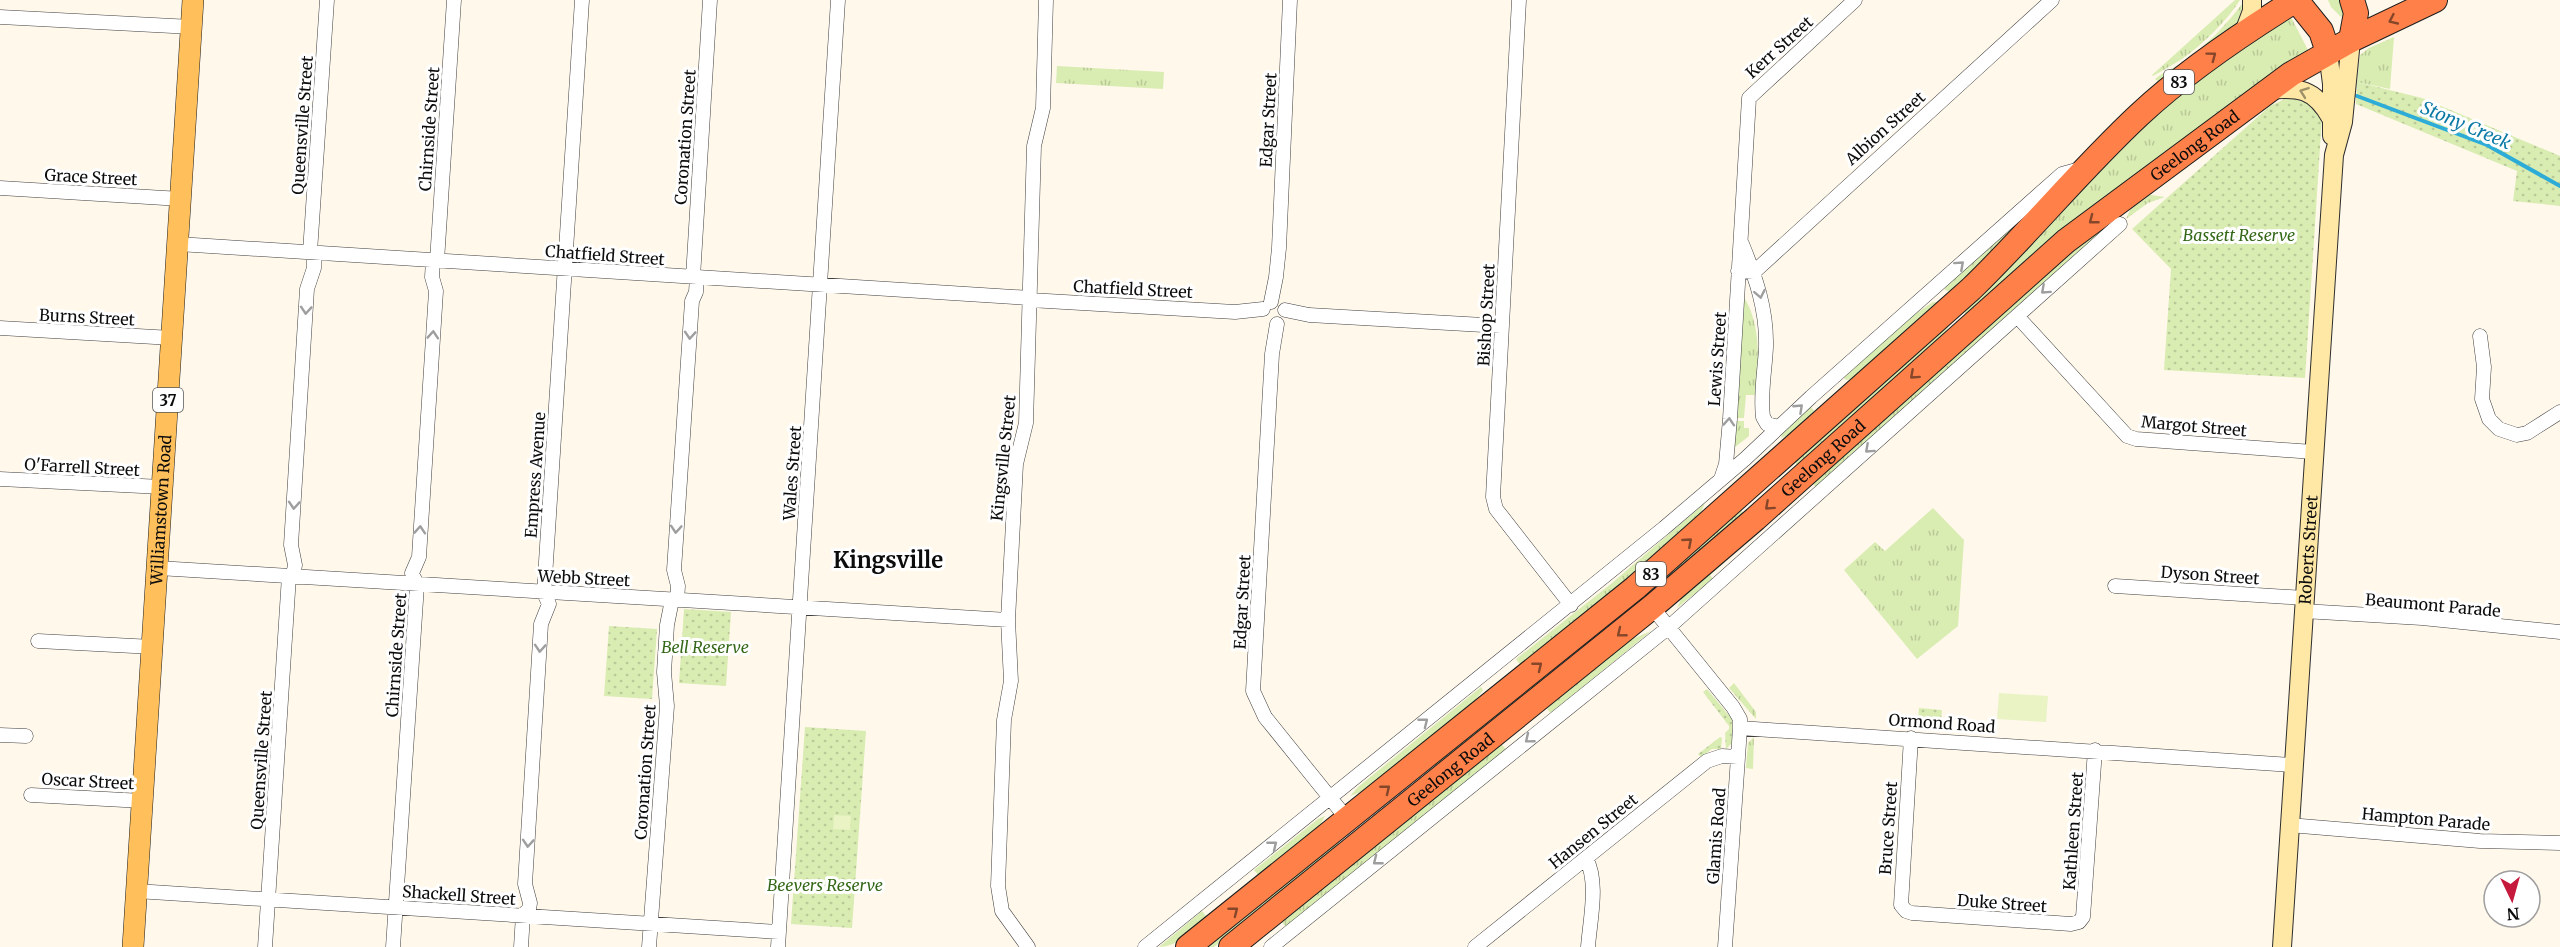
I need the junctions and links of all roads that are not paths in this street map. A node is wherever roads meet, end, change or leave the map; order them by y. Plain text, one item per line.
1 (194, 0) edge
2 (327, 0) edge
3 (454, 0) edge
4 (582, 0) edge
5 (710, 0) edge
6 (838, 0) edge
7 (1046, 0) edge
8 (1290, 0) edge
9 (1520, 0) edge
10 (1855, 0) edge
11 (2052, 0) edge
12 (2252, 0) edge
13 (2296, 0) edge
14 (2322, 0) edge
15 (2352, 0) edge
16 (2435, 0) edge
17 (0, 17) edge
18 (192, 27) junction
19 (2243, 35) junction
20 (2351, 40) junction
21 (2326, 46) junction
22 (2266, 90) junction
23 (1752, 94) joint
24 (2331, 118) junction
25 (2334, 155) junction
26 (2086, 168) junction
27 (0, 188) edge
28 (181, 199) junction
29 (2120, 224) dead end
30 (1740, 239) junction
31 (178, 244) junction
32 (312, 253) junction
33 (435, 261) junction
34 (565, 269) junction
35 (1738, 271) junction
36 (1754, 272) junction
37 (695, 277) junction
38 (820, 285) junction
39 (1030, 299) junction
40 (1922, 299) junction
41 (1952, 306) junction
42 (1274, 313) junction
43 (2017, 316) junction
44 (1501, 326) junction
45 (0, 328) edge
46 (2480, 336) dead end
47 (172, 338) junction
48 (1950, 344) junction
49 (2560, 412) edge
50 (1779, 427) junction
51 (2313, 452) junction
52 (0, 479) edge
53 (1721, 479) junction
54 (162, 488) junction
55 (158, 568) junction
56 (291, 576) junction
57 (417, 585) junction
58 (2115, 586) dead end
59 (1635, 588) junction
60 (544, 593) junction
61 (674, 600) junction
62 (1571, 605) junction
63 (2303, 605) junction
64 (1652, 607) junction
65 (800, 608) junction
66 (1008, 620) junction
67 (1669, 627) junction
68 (2560, 632) edge
69 (38, 641) dead end
70 (153, 647) junction
71 (1740, 728) junction
72 (0, 735) edge
73 (26, 736) dead end
74 (1911, 738) junction
75 (2095, 750) junction
76 (1738, 757) junction
77 (2292, 765) junction
78 (31, 795) dead end
79 (1331, 798) junction
80 (143, 801) junction
81 (1348, 820) junction
82 (2289, 825) junction
83 (1365, 840) junction
84 (2560, 843) edge
85 (1586, 858) junction
86 (136, 891) junction
87 (269, 899) junction
88 (395, 907) junction
89 (1912, 914) joint
90 (2085, 914) joint
91 (523, 915) junction
92 (650, 924) junction
93 (779, 932) junction
94 (133, 947) edge
95 (266, 947) edge
96 (393, 947) edge
97 (521, 947) edge
98 (649, 947) edge
99 (778, 947) edge
100 (1028, 947) edge
101 (1145, 947) edge
102 (1188, 947) edge
103 (1231, 947) edge
104 (1271, 947) edge
105 (1475, 947) edge
106 (1588, 947) edge
107 (1725, 947) edge
108 (2282, 947) edge

1 - 18 main road, Williamstown Road / 37
2 - 32 street, Queensville Street
3 - 33 street, Chirnside Street
4 - 34 street, Empress Avenue
5 - 37 street, Coronation Street
6 - 38 street, Wales Street
7 - 39 street, Kingsville Street
8 - 42 street, Edgar Street
9 - 44 street, Bishop Street
10 - 23 street, Kerr Street
11 - 36 street, Albion Street
12 - 19 street
13 - 19 highway, Geelong Road / 83
13 - 21 highway
14 - 21 highway
15 - 20 highway
16 -> 20 highway, Geelong Road / 83
17 - 18 street
18 - 28 main road, Williamstown Road / 37
26 -> 19 highway, Geelong Road / 83
20 - 21 highway, Geelong Road / 83
20 - 25 street, Roberts Street
21 - 22 highway, Geelong Road / 83
21 - 24 street, Roberts Street
24 -> 22 street
22 -> 48 highway, Geelong Road / 83
23 - 30 street, Lewis Street
24 - 25 street, Roberts Street
25 - 51 street, Roberts Street
40 -> 26 street, Geelong Road
26 - 41 highway, Geelong Road / 83
27 - 28 street, Grace Street
28 - 31 main road, Williamstown Road / 37
29 -> 43 street, Geelong Road
30 - 35 street, Lewis Street
30 - 36 street, Lewis Street
31 - 32 street, Chatfield Street
31 - 47 main road, Williamstown Road / 37
32 - 33 street, Chatfield Street
32 -> 56 street, Queensville Street
33 - 34 street, Chatfield Street
57 -> 33 street, Chirnside Street
34 - 37 street, Chatfield Street
34 - 60 street, Empress Avenue
35 - 36 street
53 -> 35 street, Lewis Street
36 -> 50 street, Lewis Street
37 - 38 street, Chatfield Street
37 -> 61 street, Coronation Street
38 - 39 street, Chatfield Street
38 - 65 street, Wales Street
39 - 42 street, Chatfield Street
39 - 66 street, Kingsville Street
40 - 41 street
50 -> 40 street, Geelong Road
41 - 48 highway
59 -> 41 highway, Geelong Road / 83
42 - 44 street, Chatfield Street
42 - 79 street, Edgar Street
43 - 51 street, Margot Street
43 -> 67 street, Geelong Road
44 - 62 street, Bishop Street
45 - 47 street, Burns Street
46 - 49 street
47 - 54 main road, Williamstown Road / 37
48 -> 64 highway, Geelong Road / 83
50 - 53 street, Geelong Road
51 - 63 street, Roberts Street
52 - 54 street, O'Farrell Street
53 - 62 street, Geelong Road
54 - 55 main road, Williamstown Road / 37
55 - 56 street, Webb Street
55 - 70 main road, Williamstown Road / 37
56 - 57 street, Webb Street
56 - 87 street, Queensville Street
57 - 60 street, Webb Street
57 - 88 street, Chirnside Street
58 - 63 street, Dyson Street
59 - 64 highway
81 -> 59 highway, Geelong Road / 83
60 - 61 street, Webb Street
60 -> 91 street, Empress Avenue
61 - 65 street, Webb Street
61 - 92 street, Coronation Street
79 -> 62 street, Geelong Road
63 - 68 street, Beaumont Parade
63 - 77 street, Roberts Street
64 - 67 street
64 -> 83 highway, Geelong Road / 83
65 - 66 street, Webb Street
65 - 93 street, Wales Street
66 - 100 street, Kingsville Street
67 - 71 street
67 -> 104 street, Geelong Road
69 - 70 street
70 - 80 main road, Williamstown Road / 37
71 - 74 street, Ormond Road
71 - 76 street, Glamis Road
72 - 73 street
74 - 75 street, Ormond Road
74 - 89 street, Bruce Street
75 - 77 street, Ormond Road
75 - 90 street, Kathleen Street
76 - 85 street, Hansen Street
76 - 107 street, Glamis Road
77 - 82 street, Roberts Street
78 - 80 street, Oscar Street
79 - 81 street, Edgar Street
101 -> 79 street, Geelong Road
80 - 86 main road, Williamstown Road / 37
81 - 83 highway
102 -> 81 highway, Geelong Road / 83
82 - 84 street, Hampton Parade
82 - 108 street, Roberts Street
83 - 103 highway, Geelong Road / 83
85 - 105 street, Hansen Street
85 - 106 street
86 - 87 street, Shackell Street
86 - 94 main road, Williamstown Road / 37
87 - 88 street, Shackell Street
87 - 95 street, Queensville Street
88 - 91 street, Shackell Street
88 - 96 street, Chirnside Street
89 - 90 street, Duke Street
91 - 92 street, Shackell Street
91 - 97 street, Empress Avenue
92 - 93 street, Shackell Street
92 - 98 street, Coronation Street
93 - 99 street, Wales Street

